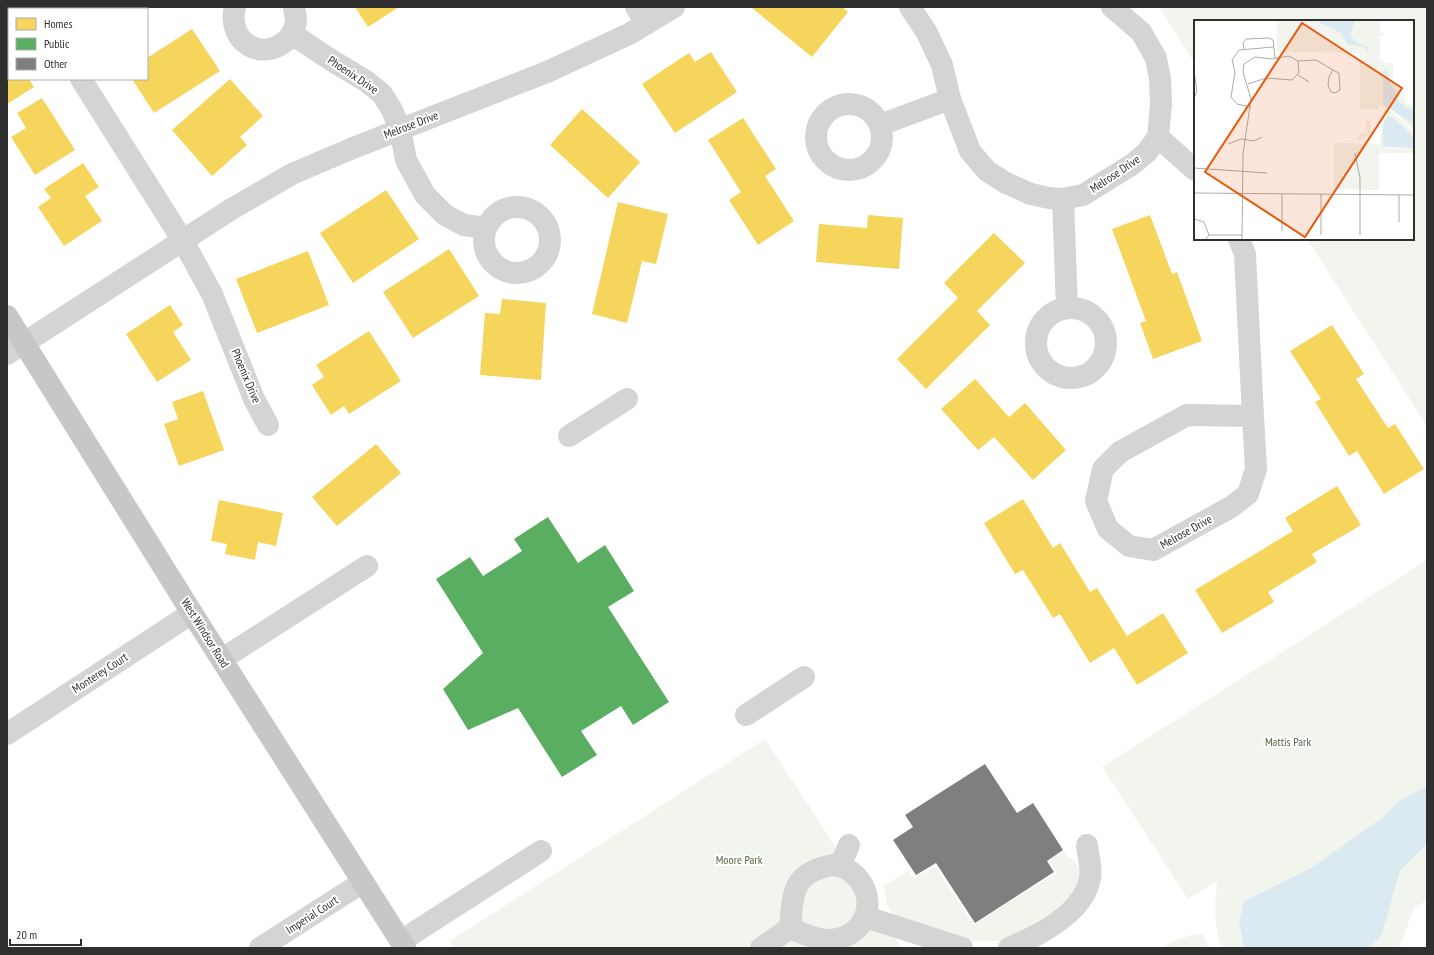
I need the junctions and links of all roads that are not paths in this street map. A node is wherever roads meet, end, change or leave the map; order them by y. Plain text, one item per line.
1 (235, 7) edge
2 (294, 7) edge
3 (674, 7) edge
4 (910, 7) edge
5 (1112, 7) edge
6 (641, 16) edge
7 (292, 34) junction
8 (82, 80) edge
9 (950, 99) junction
10 (880, 125) dead end
11 (400, 129) junction
12 (1158, 137) junction
13 (1194, 169) edge
14 (1063, 199) junction
15 (486, 228) dead end
16 (1239, 240) edge
17 (183, 241) junction
18 (1067, 308) dead end
19 (7, 316) edge
20 (16, 348) edge
21 (627, 399) dead end
22 (1253, 416) junction
23 (268, 425) dead end
24 (569, 436) dead end
25 (367, 566) dead end
26 (192, 613) junction
27 (222, 659) junction
28 (804, 677) dead end
29 (746, 715) dead end
30 (7, 734) edge
31 (849, 845) dead end
32 (1087, 845) dead end
33 (542, 851) dead end
34 (840, 866) junction
35 (363, 882) junction
36 (866, 917) junction
37 (790, 928) junction
38 (403, 945) edge
39 (260, 948) edge
40 (761, 948) edge
41 (962, 948) edge
42 (1009, 948) edge

1 - 7 street
2 - 7 street
3 - 6 street, Melrose Drive
4 - 9 street, Melrose Drive
5 - 12 street
6 - 11 street, Melrose Drive
7 - 11 street, Phoenix Drive
8 - 17 street, Phoenix Drive
9 - 10 street
9 - 14 street, Melrose Drive
11 - 15 street, Phoenix Drive
11 - 17 street, Melrose Drive
12 - 13 street
12 - 14 street, Melrose Drive
14 - 18 street
16 - 22 street, Melrose Drive
17 - 20 street
17 - 23 street, Phoenix Drive
19 - 20 main road, West Windsor Road
20 - 26 main road, West Windsor Road
21 - 24 street
22 - 22 street, Melrose Drive
25 - 27 street
26 - 27 main road, West Windsor Road
26 - 30 street, Monterey Court
27 - 35 main road, West Windsor Road
28 - 29 street
31 - 34 street
32 - 42 street
33 - 38 street
34 - 36 street
34 - 37 street
35 - 38 main road, West Windsor Road
35 - 39 street, Imperial Court
36 - 37 street
36 - 41 street
37 - 40 street

